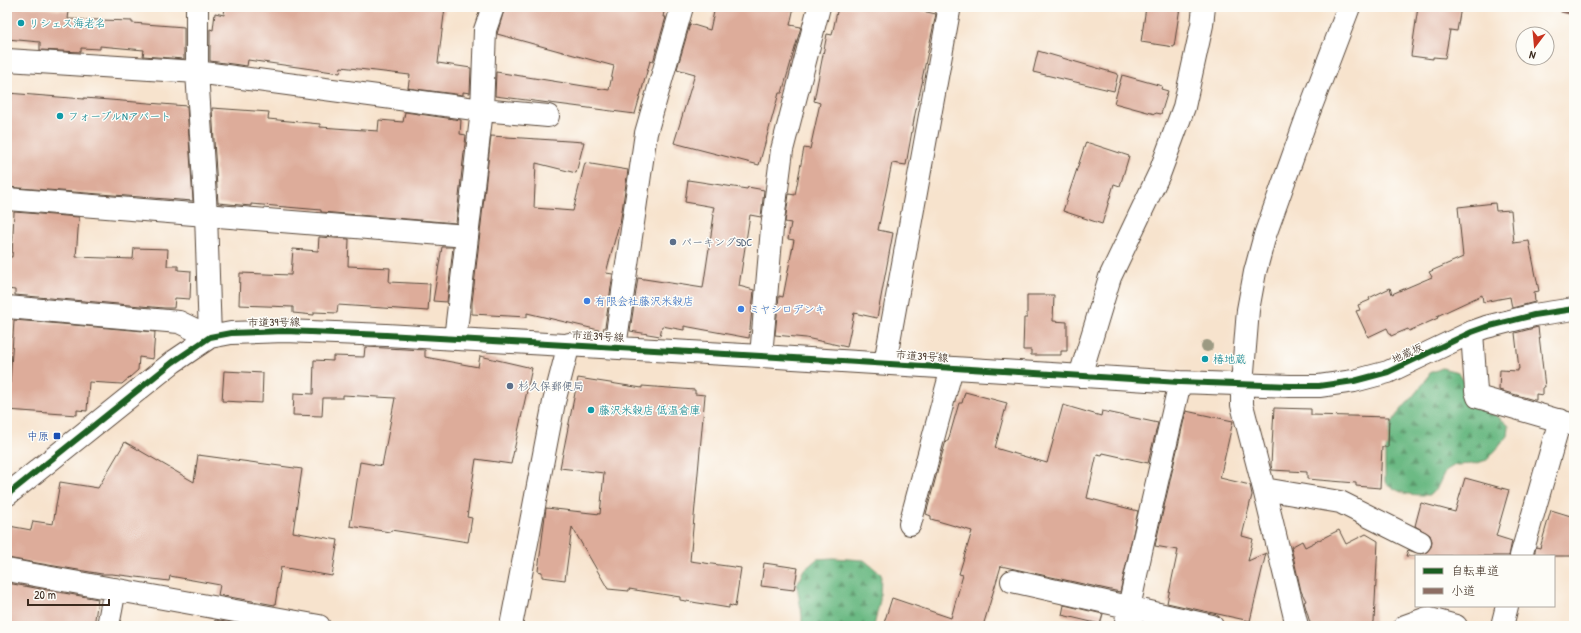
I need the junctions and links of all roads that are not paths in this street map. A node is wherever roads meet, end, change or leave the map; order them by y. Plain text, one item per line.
1 (197, 7) edge
2 (493, 7) edge
3 (682, 7) edge
4 (819, 7) edge
5 (946, 7) edge
6 (1204, 7) edge
7 (1349, 7) edge
8 (7, 60) edge
9 (197, 72) junction
10 (482, 110) junction
11 (548, 116) dead end
12 (7, 199) edge
13 (206, 214) junction
14 (467, 236) junction
15 (7, 308) edge
16 (1574, 309) edge
17 (1472, 332) junction
18 (210, 337) junction
19 (455, 339) junction
20 (569, 344) junction
21 (615, 347) junction
22 (761, 356) junction
23 (885, 363) junction
24 (952, 368) junction
25 (1080, 376) junction
26 (1180, 382) junction
27 (1242, 384) junction
28 (1567, 422) edge
29 (1264, 489) junction
30 (7, 495) edge
31 (910, 524) dead end
32 (1420, 542) dead end
33 (1521, 555) edge
34 (7, 570) edge
35 (1012, 581) dead end
36 (115, 589) junction
37 (1507, 607) edge
38 (1128, 617) edge
39 (266, 621) edge
40 (108, 626) edge
41 (319, 626) edge
42 (512, 626) edge
43 (1212, 626) edge
44 (1297, 626) edge
45 (1405, 626) edge
46 (1456, 626) edge
47 (1502, 626) edge

1 - 9 street
2 - 10 street
3 - 21 street
4 - 22 street
5 - 23 street
6 - 25 street
7 - 27 street
8 - 9 street
9 - 10 street
9 - 13 street
10 - 11 street
10 - 14 street
12 - 13 street
13 - 14 street
13 - 18 street
14 - 19 street
15 - 18 street
16 - 17 street, 地蔵坂
17 - 27 street, 地蔵坂
17 - 28 street
18 - 19 street, 市道39号線
18 - 30 street, 市道39号線
19 - 20 street, 市道39号線
20 - 21 street, 市道39号線
20 - 42 street
21 - 22 street, 市道39号線
22 - 23 street, 市道39号線
23 - 24 street, 市道39号線
24 - 25 street, 市道39号線
24 - 31 street
25 - 26 street, 市道39号線
26 - 27 street, 市道39号線
26 - 38 street
27 - 29 street
28 - 33 street
29 - 32 street
29 - 44 street
34 - 36 street
35 - 38 street
36 - 39 street
36 - 40 street
37 - 47 street
38 - 43 street
39 - 41 street
45 - 46 street

